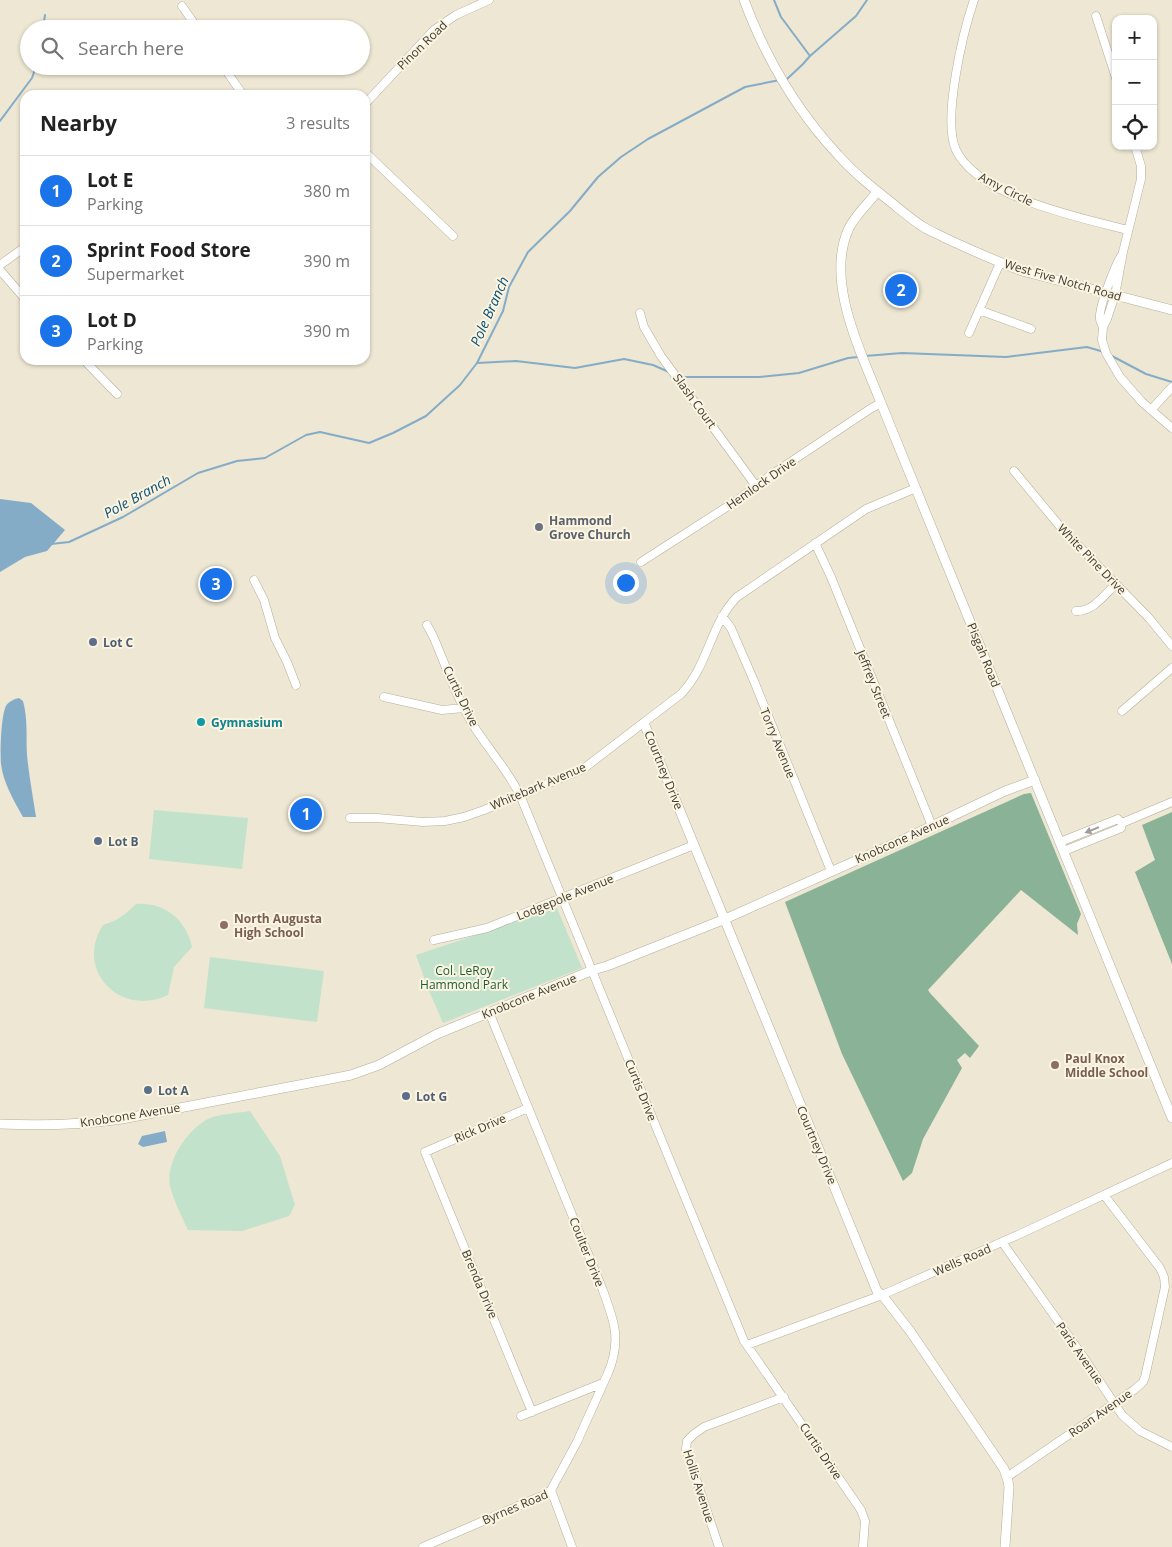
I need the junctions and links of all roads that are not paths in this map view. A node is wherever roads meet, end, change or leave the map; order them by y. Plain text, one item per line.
1 (489, 0) edge
2 (744, 0) edge
3 (974, 0) edge
4 (182, 6) dead end
5 (1096, 16) dead end
6 (192, 20) edge
7 (1112, 66) edge
8 (229, 75) edge
9 (240, 90) edge
10 (370, 99) edge
11 (1136, 150) edge
12 (370, 157) edge
13 (877, 192) junction
14 (1128, 230) junction
15 (453, 236) dead end
16 (20, 251) edge
17 (1000, 263) junction
18 (0, 265) edge
19 (0, 270) edge
20 (20, 293) edge
21 (1110, 293) junction
22 (979, 310) junction
23 (1172, 310) edge
24 (640, 313) dead end
25 (1032, 329) dead end
26 (969, 333) dead end
27 (89, 365) edge
28 (1172, 387) edge
29 (117, 394) dead end
30 (881, 404) junction
31 (1150, 410) junction
32 (1172, 428) edge
33 (1014, 470) dead end
34 (756, 486) junction
35 (916, 488) junction
36 (815, 543) junction
37 (640, 562) dead end
38 (254, 580) dead end
39 (1116, 584) junction
40 (1076, 611) dead end
41 (722, 616) junction
42 (427, 625) dead end
43 (1172, 646) edge
44 (1172, 668) edge
45 (296, 685) dead end
46 (384, 697) dead end
47 (464, 708) junction
48 (1122, 711) dead end
49 (644, 723) junction
50 (1034, 780) junction
51 (520, 795) junction
52 (1172, 802) edge
53 (350, 818) dead end
54 (1122, 823) junction
55 (932, 826) junction
56 (1060, 842) junction
57 (694, 845) junction
58 (1064, 851) junction
59 (831, 872) junction
60 (563, 898) junction
61 (725, 919) junction
62 (434, 940) dead end
63 (593, 970) junction
64 (489, 1012) junction
65 (528, 1108) junction
66 (1172, 1118) edge
67 (0, 1124) edge
68 (433, 1148) joint
69 (1172, 1163) edge
70 (1104, 1195) junction
71 (1002, 1242) junction
72 (882, 1295) junction
73 (747, 1346) junction
74 (603, 1383) junction
75 (784, 1397) junction
76 (1115, 1403) junction
77 (532, 1412) junction
78 (520, 1416) dead end
79 (1172, 1447) edge
80 (1007, 1477) junction
81 (551, 1490) junction
82 (423, 1547) edge
83 (572, 1547) edge
84 (718, 1547) edge
85 (863, 1547) edge
86 (1005, 1547) edge

1 - 10 street, Pinon Road
2 - 13 street, West Five Notch Road
3 - 14 street, Amy Circle
4 - 6 street
5 - 7 street
8 - 9 street
11 - 14 street
12 - 15 street
13 - 17 street, West Five Notch Road
13 - 30 street, Pisgah Road
14 - 21 street
16 - 18 street
17 - 21 street, West Five Notch Road
17 - 22 street
19 - 20 street
21 - 23 street, West Five Notch Road
21 - 31 street
22 - 25 street
22 - 26 street
24 - 34 street, Slash Court
27 - 29 street
28 - 31 street
30 - 34 street, Hemlock Drive
30 - 35 street, Pisgah Road
31 - 32 street
33 - 39 street, White Pine Drive
34 - 37 street, Hemlock Drive
35 - 36 street, Whitebark Avenue
35 - 50 street, Pisgah Road
36 - 41 street, Whitebark Avenue
36 - 55 street, Jeffrey Street
38 - 45 street
39 - 40 street
39 - 43 street, White Pine Drive
41 - 49 street, Whitebark Avenue
41 - 59 street, Torry Avenue
42 - 47 street, Curtis Drive
44 - 48 street
46 - 47 street
47 - 51 street, Curtis Drive
49 - 51 street, Whitebark Avenue
49 - 57 street, Courtney Drive
50 - 55 street, Knobcone Avenue
50 - 56 street, Pisgah Road
51 - 53 street, Whitebark Avenue
51 - 60 street, Curtis Drive
52 - 54 street
54 -> 56 street
54 - 58 street
55 - 59 street, Knobcone Avenue
56 - 58 street, Pisgah Road
57 - 60 street, Lodgepole Avenue
57 - 61 street, Courtney Drive
58 - 66 street, Pisgah Road
59 - 61 street, Knobcone Avenue
60 - 62 street, Lodgepole Avenue
60 - 63 street, Curtis Drive
61 - 63 street, Knobcone Avenue
61 - 72 street, Courtney Drive
63 - 64 street, Knobcone Avenue
63 - 73 street, Curtis Drive
64 - 65 street, Coulter Drive
64 - 67 street, Knobcone Avenue
65 - 68 street, Rick Drive
65 - 74 street, Coulter Drive
68 - 77 street, Brenda Drive
69 - 70 street, Wells Road
70 - 71 street, Wells Road
70 - 76 street, Roan Avenue
71 - 72 street, Wells Road
71 - 76 street, Paris Avenue
72 - 73 street, Wells Road
72 - 80 street, Courtney Drive
73 - 75 street, Curtis Drive
74 - 77 street
74 - 81 street, Coulter Drive
75 - 84 street, Hollis Avenue
75 - 85 street, Curtis Drive
76 - 79 street, Paris Avenue
76 - 80 street, Roan Avenue
77 - 78 street
80 - 86 street, Courtney Drive
81 - 82 street, Byrnes Road
81 - 83 street, Byrnes Road

